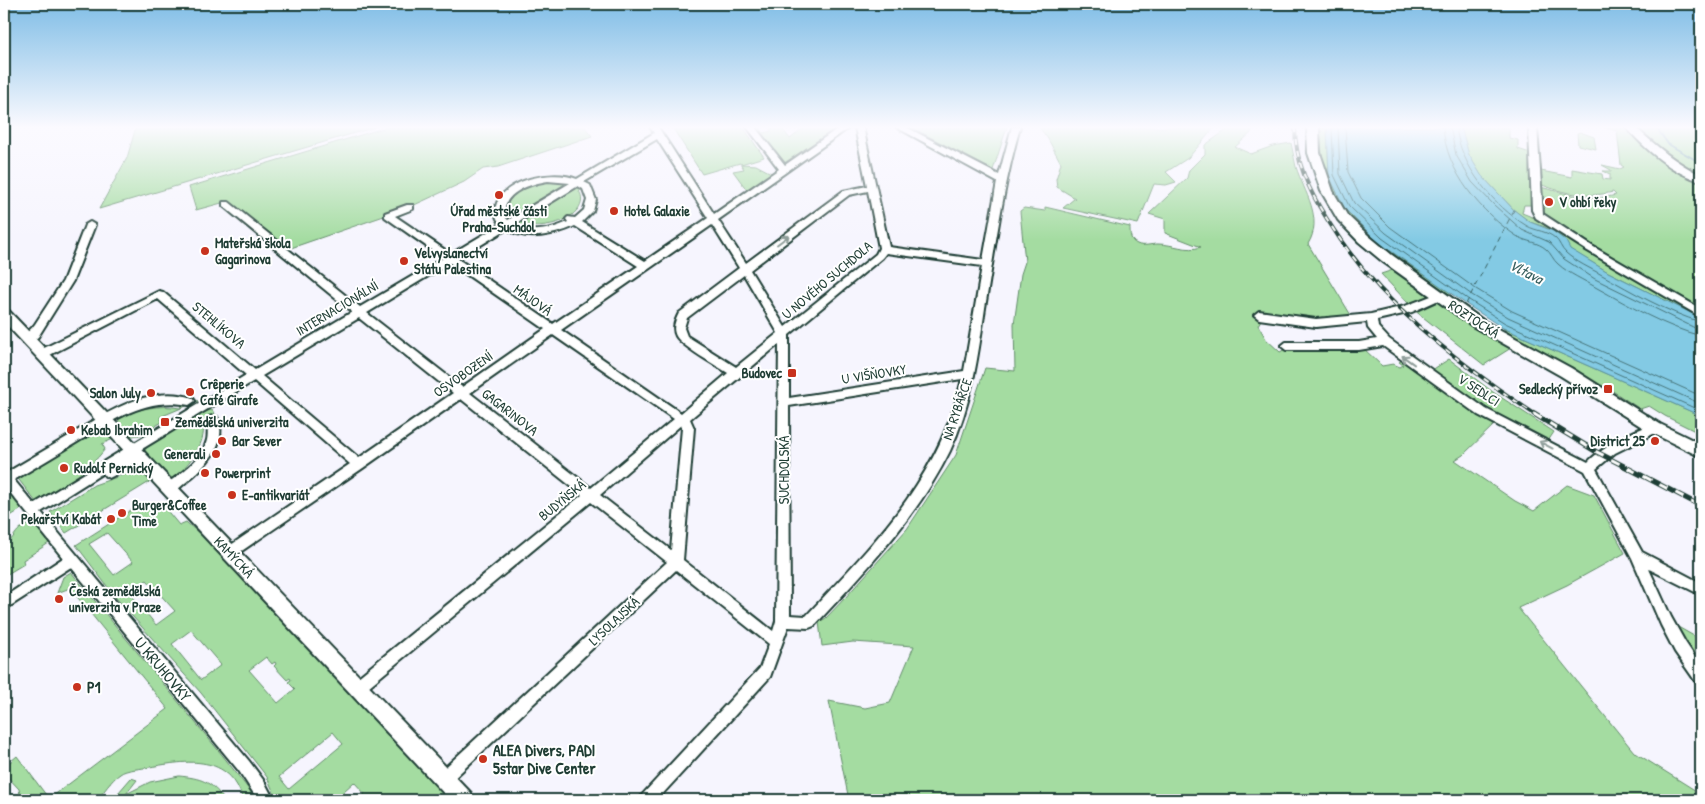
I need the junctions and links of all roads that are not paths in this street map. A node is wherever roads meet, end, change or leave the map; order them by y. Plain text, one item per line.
1 (604, 165) edge
2 (678, 165) edge
3 (780, 165) edge
4 (792, 165) edge
5 (867, 165) edge
6 (972, 165) edge
7 (1005, 165) edge
8 (1317, 165) edge
9 (1534, 165) edge
10 (1675, 165) edge
11 (784, 170) junction
12 (1701, 178) edge
13 (1001, 180) junction
14 (578, 181) junction
15 (872, 188) junction
16 (226, 204) dead end
17 (410, 207) dead end
18 (713, 218) junction
19 (572, 220) junction
20 (506, 224) junction
21 (90, 225) dead end
22 (884, 250) junction
23 (450, 258) junction
24 (988, 264) junction
25 (646, 266) junction
26 (745, 270) junction
27 (1439, 296) junction
28 (359, 312) junction
29 (1701, 312) edge
30 (4, 314) edge
31 (1259, 314) dead end
32 (1371, 318) junction
33 (553, 330) junction
34 (784, 335) junction
35 (27, 339) junction
36 (1385, 342) junction
37 (1286, 346) dead end
38 (42, 354) junction
39 (736, 373) junction
40 (969, 374) junction
41 (256, 375) junction
42 (462, 393) junction
43 (188, 401) dead end
44 (784, 403) junction
45 (682, 418) junction
46 (104, 420) junction
47 (213, 420) dead end
48 (1655, 428) junction
49 (1701, 451) edge
50 (135, 453) junction
51 (359, 465) junction
52 (1589, 468) junction
53 (4, 479) edge
54 (169, 489) junction
55 (591, 495) junction
56 (34, 514) junction
57 (230, 553) junction
58 (1637, 556) junction
59 (72, 560) junction
60 (676, 562) junction
61 (1701, 589) edge
62 (4, 604) edge
63 (783, 621) junction
64 (777, 642) junction
65 (1701, 677) edge
66 (357, 687) junction
67 (443, 779) junction
68 (266, 800) edge
69 (464, 800) edge
70 (647, 800) edge

1 - 14 street, INTERNACIONÁLNÍ
2 - 18 street
3 - 11 street
4 - 11 street, OSVOBOZENÍ
5 - 15 street, U NOVÉHO SUCHDOLA
6 - 13 street
7 - 13 street, NA RYBÁŘCE
8 - 27 main road, ROZTOCKÁ
9 - 29 street
10 - 12 street
11 - 18 street, OSVOBOZENÍ
13 - 24 street, NA RYBÁŘCE
14 - 19 street
14 - 20 street, INTERNACIONÁLNÍ
14 - 20 street
15 - 22 street, U NOVÉHO SUCHDOLA
26 -> 15 street
16 - 28 street, GAGARINOVA
17 - 23 street, MÁJOVÁ
18 - 25 street, OSVOBOZENÍ
18 - 26 street
19 - 20 street
19 - 25 street
20 - 23 street, INTERNACIONÁLNÍ
21 - 35 street
22 - 24 street
22 - 34 street, U NOVÉHO SUCHDOLA
23 - 28 street, INTERNACIONÁLNÍ
23 - 33 street, MÁJOVÁ
24 - 40 street, NA RYBÁŘCE
25 - 33 street, OSVOBOZENÍ
26 - 34 street
26 - 39 street
27 - 32 street
27 - 48 main road, ROZTOCKÁ
28 - 41 street, INTERNACIONÁLNÍ
28 - 42 street, GAGARINOVA
30 - 35 main road, KAMÝCKÁ
31 - 32 street
32 - 36 street, V SEDLCI
33 - 42 street, OSVOBOZENÍ
33 - 45 street, MÁJOVÁ
34 - 39 street, BUDYŇSKÁ
34 - 44 street, SUCHDOLSKÁ
35 - 38 main road, KAMÝCKÁ
36 - 37 street
52 -> 36 street, V SEDLCI
38 - 41 street, STEHLÍKOVA
38 - 46 main road, KAMÝCKÁ
39 - 45 street, BUDYŇSKÁ
40 - 44 street, U VIŠŇOVKY
40 - 63 street, NA RYBÁŘCE
41 - 50 street, INTERNACIONÁLNÍ
41 - 51 street, STEHLÍKOVA
42 - 51 street, OSVOBOZENÍ
42 - 55 street, GAGARINOVA
43 - 46 street
44 - 63 street, SUCHDOLSKÁ
45 - 55 street, BUDYŇSKÁ
45 - 60 street
46 - 50 main road, KAMÝCKÁ
46 - 53 street
47 - 54 street
48 - 49 main road, ROZTOCKÁ
48 - 52 street
50 - 54 main road, KAMÝCKÁ
50 - 56 street, INTERNACIONÁLNÍ
51 - 57 street, OSVOBOZENÍ
52 - 58 street
53 - 56 street, U KRUHOVKY
54 - 57 main road, KAMÝCKÁ
55 - 60 street, GAGARINOVA
55 - 66 street, BUDYŇSKÁ
56 - 59 street, U KRUHOVKY
57 - 66 main road, KAMÝCKÁ
58 - 61 street
58 - 65 street
59 - 62 street
59 - 68 street, U KRUHOVKY
60 - 64 street, GAGARINOVA
60 - 67 street, LYSOLAJSKÁ
63 - 64 street, SUCHDOLSKÁ
64 - 70 street, SUCHDOLSKÁ
66 - 67 main road, KAMÝCKÁ
67 - 69 main road, KAMÝCKÁ

